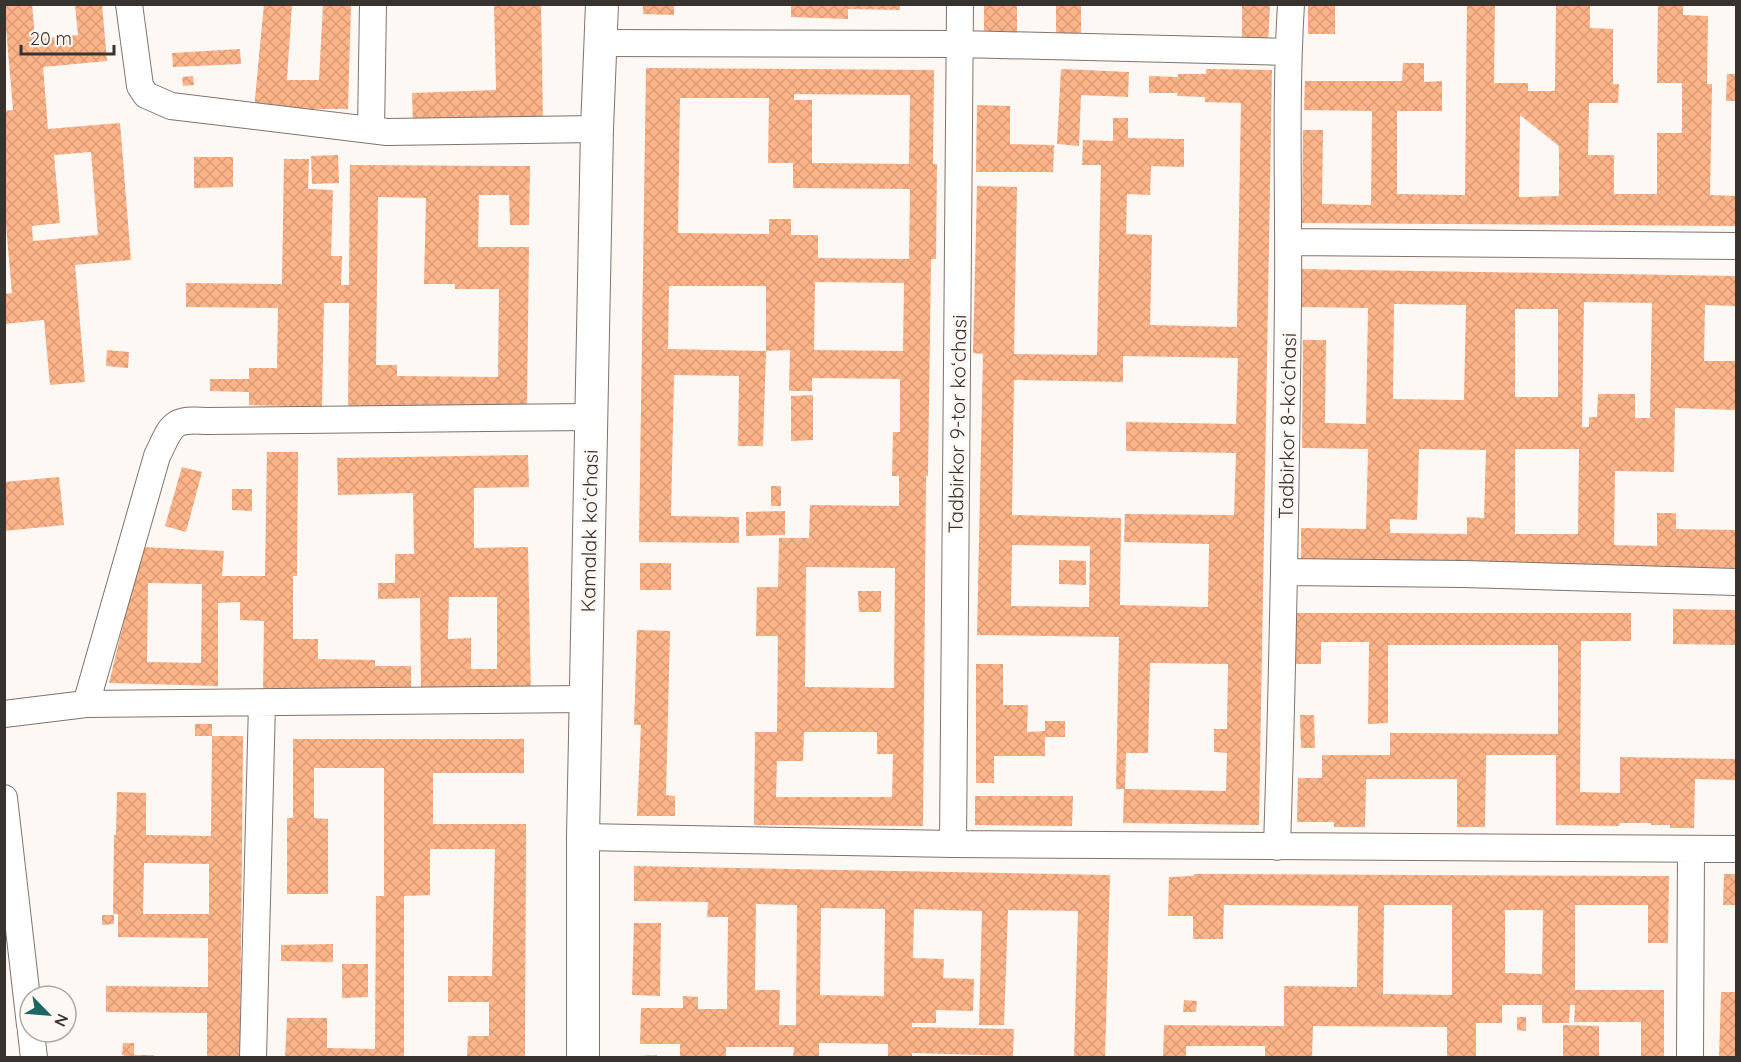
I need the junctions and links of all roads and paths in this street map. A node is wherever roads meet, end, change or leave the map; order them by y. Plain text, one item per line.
1 (129, 4) edge
2 (373, 4) edge
3 (602, 4) edge
4 (960, 4) edge
5 (1291, 4) edge
6 (602, 43) junction
7 (960, 44) junction
8 (1288, 52) junction
9 (597, 129) junction
10 (371, 130) junction
11 (1289, 242) junction
12 (1737, 246) edge
13 (591, 417) junction
14 (1286, 572) junction
15 (1737, 582) edge
16 (586, 699) junction
17 (262, 703) junction
18 (86, 704) junction
19 (4, 714) edge
20 (4, 798) edge
21 (583, 837) junction
22 (953, 844) junction
23 (1277, 847) junction
24 (1737, 849) edge
25 (1691, 850) junction
26 (25, 984) edge
27 (253, 1058) edge
28 (583, 1058) edge
29 (1690, 1058) edge

1 - 10 street
2 - 10 street
3 - 6 street, Kamalak koʻchasi
4 - 7 street, Tadbirkor 9-tor koʻchasi
5 - 8 street, Tadbirkor 8-koʻchasi
6 - 7 street
6 - 9 street, Kamalak koʻchasi
7 - 8 street
7 - 22 street, Tadbirkor 9-tor koʻchasi
8 - 11 street, Tadbirkor 8-koʻchasi
9 - 10 street
9 - 13 street, Kamalak koʻchasi
11 - 12 street
11 - 14 street, Tadbirkor 8-koʻchasi
13 - 16 street, Kamalak koʻchasi
13 - 18 street
14 - 15 street
14 - 23 street, Tadbirkor 8-koʻchasi
16 - 17 street
16 - 21 street, Kamalak koʻchasi
17 - 18 street
17 - 27 street
18 - 19 street
20 - 26 street
21 - 22 street
21 - 28 street, Kamalak koʻchasi
22 - 23 street
23 - 25 street
24 - 25 street
25 - 29 street

